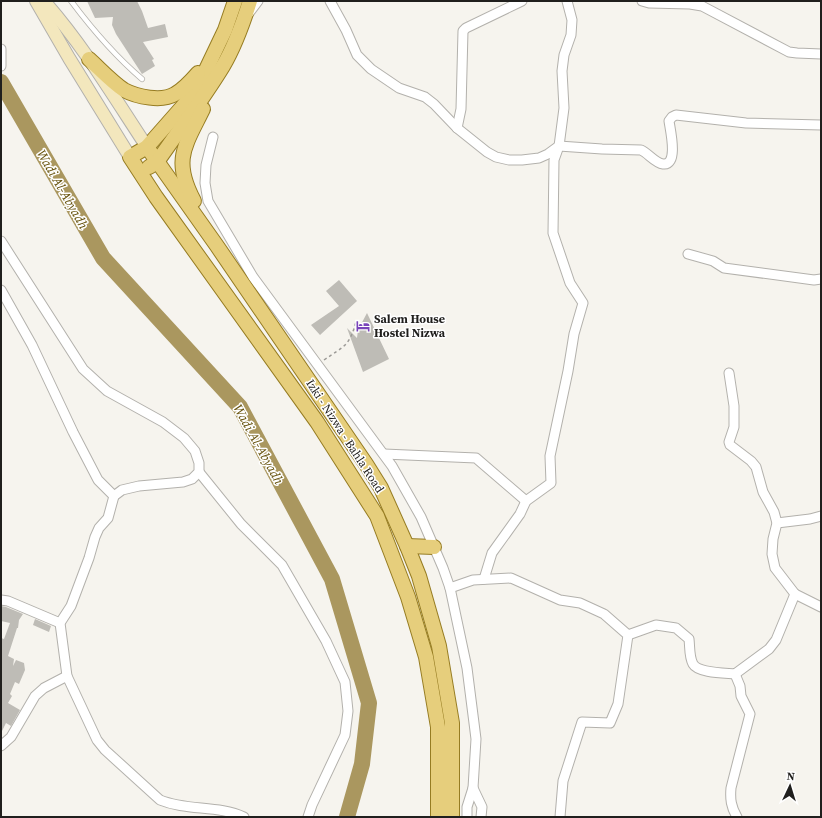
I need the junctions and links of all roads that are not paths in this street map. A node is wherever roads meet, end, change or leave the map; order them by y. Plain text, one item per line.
1 (36, 1) edge
2 (44, 1) edge
3 (71, 1) edge
4 (235, 1) edge
5 (250, 1) edge
6 (258, 1) edge
7 (330, 1) edge
8 (522, 1) edge
9 (567, 1) edge
10 (642, 1) edge
11 (244, 20) junction
12 (225, 30) junction
13 (1, 49) edge
14 (821, 54) edge
15 (89, 59) junction
16 (224, 65) junction
17 (1, 66) edge
18 (142, 79) dead end
19 (821, 125) edge
20 (458, 128) junction
21 (213, 137) dead end
22 (559, 146) junction
23 (147, 147) junction
24 (130, 157) junction
25 (157, 162) junction
26 (140, 173) junction
27 (1, 241) edge
28 (217, 246) junction
29 (688, 254) dead end
30 (821, 279) edge
31 (1, 290) edge
32 (728, 372) dead end
33 (384, 454) junction
34 (199, 472) junction
35 (114, 496) junction
36 (526, 501) junction
37 (821, 516) edge
38 (777, 523) junction
39 (408, 546) junction
40 (434, 547) junction
41 (484, 579) junction
42 (450, 588) junction
43 (796, 594) junction
44 (1, 600) edge
45 (821, 607) edge
46 (60, 623) junction
47 (628, 635) junction
48 (735, 674) junction
49 (67, 676) junction
50 (1, 746) edge
51 (473, 788) junction
52 (244, 817) edge
53 (308, 817) edge
54 (438, 817) edge
55 (452, 817) edge
56 (466, 817) edge
57 (481, 817) edge
58 (560, 817) edge
59 (737, 817) edge

1 - 24 street
2 - 15 street
3 - 18 lane
4 - 12 main road
5 - 11 main road
6 - 11 street
7 - 20 street
8 - 20 street
9 - 22 street
10 - 14 street
11 - 16 main road
12 - 15 main road
12 - 23 main road
13 - 17 street
15 - 23 street
16 - 25 main road
16 - 28 main road
19 - 22 street
20 - 22 street
21 - 33 street
22 - 36 street
23 - 24 main road
23 - 25 main road, Izki - Nizwa - Bahla Road
24 - 26 main road, Izki - Nizwa - Bahla Road
25 - 26 main road
25 - 28 main road, Izki - Nizwa - Bahla Road
26 - 54 main road, Izki - Nizwa - Bahla Road
27 - 34 street
28 - 39 main road, Izki - Nizwa - Bahla Road
29 - 30 street
31 - 35 street
32 - 38 street
33 - 36 street
33 - 40 street
34 - 35 street
34 - 53 street
35 - 46 street
36 - 41 street
37 - 38 street
38 - 43 street
39 - 40 main road
39 - 55 main road, Izki - Nizwa - Bahla Road
40 - 42 street
41 - 42 street
41 - 47 street
42 - 51 street
43 - 45 street
43 - 48 street
44 - 46 street
46 - 49 street
47 - 48 street
47 - 58 street
48 - 59 street
49 - 50 street
49 - 52 street
51 - 56 street
51 - 57 street

